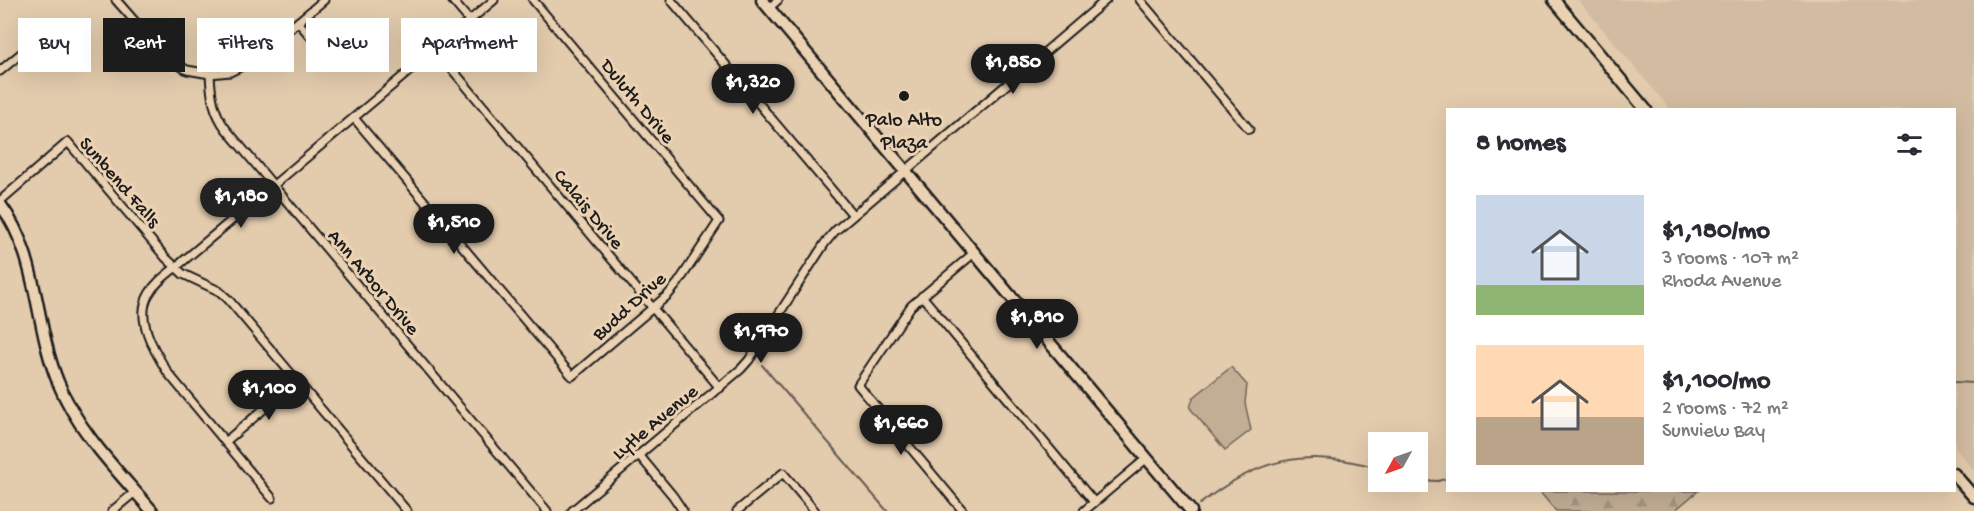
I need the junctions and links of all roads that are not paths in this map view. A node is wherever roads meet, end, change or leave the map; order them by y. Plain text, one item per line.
1 (116, 0) edge
2 (324, 0) edge
3 (452, 0) edge
4 (494, 0) edge
5 (533, 0) edge
6 (671, 0) edge
7 (778, 0) edge
8 (1106, 0) edge
9 (1140, 0) edge
10 (1554, 0) edge
11 (765, 4) edge
12 (467, 18) edge
13 (473, 18) edge
14 (298, 22) junction
15 (306, 31) edge
16 (18, 56) edge
17 (0, 71) edge
18 (408, 72) edge
19 (454, 72) edge
20 (210, 74) junction
21 (1644, 108) edge
22 (354, 117) junction
23 (1250, 129) dead end
24 (904, 171) junction
25 (273, 186) junction
26 (0, 202) edge
27 (853, 215) junction
28 (719, 221) joint
29 (974, 253) junction
30 (176, 267) junction
31 (922, 296) junction
32 (653, 308) junction
33 (297, 381) junction
34 (720, 388) junction
35 (225, 442) junction
36 (639, 455) junction
37 (1147, 458) junction
38 (1956, 476) edge
39 (135, 492) junction
40 (1974, 497) edge
41 (272, 498) dead end
42 (1094, 502) junction
43 (112, 511) edge
44 (152, 511) edge
45 (406, 511) edge
46 (547, 511) edge
47 (573, 511) edge
48 (683, 511) edge
49 (737, 511) edge
50 (815, 511) edge
51 (963, 511) edge
52 (1084, 511) edge
53 (1191, 511) edge

1 - 20 street
2 - 14 street
3 - 12 street
4 - 13 street
5 - 28 street, Duluth Drive
6 - 27 street
7 - 11 street
8 - 24 street, Lytle Avenue
9 - 23 street
10 - 21 main road
11 - 24 main road
14 - 15 street
14 - 20 street
16 - 17 street
18 - 22 street
19 - 32 street, Calais Drive
20 - 25 street, Ann Arbor Drive
22 - 25 street
22 - 32 street, Budd Drive
24 - 27 street, Lytle Avenue
24 - 29 main road
25 - 30 street
25 - 46 street, Ann Arbor Drive
26 - 30 street, Sunbend Falls
26 - 39 main road
27 - 34 street, Lytle Avenue
28 - 32 street, Budd Drive
29 - 31 street
29 - 37 main road
30 - 33 street, Sunbend Falls
30 - 35 street
31 - 42 street
31 - 51 street
32 - 34 street, Calais Drive
33 - 35 street
33 - 45 street, Sunbend Falls
34 - 36 street, Lytle Avenue
35 - 41 street
36 - 47 street, Lytle Avenue
36 - 48 street
37 - 42 street
37 - 53 main road
38 - 40 main road
39 - 43 street
39 - 44 main road
42 - 52 street
49 - 50 street

